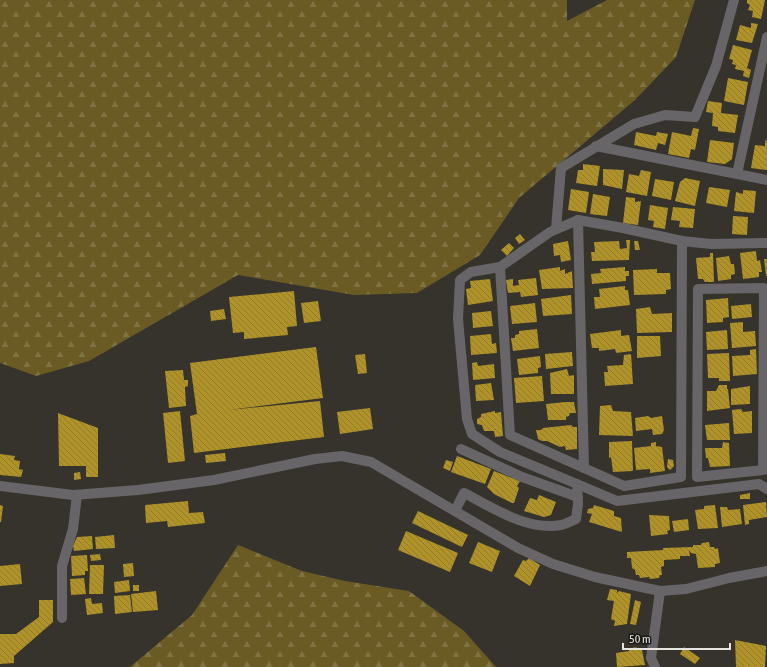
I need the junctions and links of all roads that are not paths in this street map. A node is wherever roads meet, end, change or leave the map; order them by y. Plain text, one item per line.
1 (734, 0) edge
2 (767, 37) edge
3 (596, 146) junction
4 (737, 174) junction
5 (767, 180) edge
6 (578, 220) junction
7 (556, 228) junction
8 (682, 241) junction
9 (767, 243) edge
10 (500, 267) junction
11 (461, 449) dead end
12 (584, 468) junction
13 (765, 470) edge
14 (577, 484) junction
15 (0, 486) edge
16 (767, 489) edge
17 (77, 495) junction
18 (578, 497) junction
19 (455, 511) junction
20 (767, 571) edge
21 (660, 591) junction
22 (62, 618) dead end
23 (655, 667) edge

1 - 3 street
2 - 4 street
3 - 4 street
3 - 7 street
4 - 5 street
6 - 7 street
6 - 8 street
6 - 12 street
7 - 10 street
8 - 9 street
8 - 12 street
10 - 12 street
10 - 14 street
11 - 18 street
13 - 13 street
14 - 16 street
14 - 18 street
15 - 17 street
17 - 19 street
17 - 22 street
18 - 19 street
19 - 21 street
20 - 21 street
21 - 23 street

